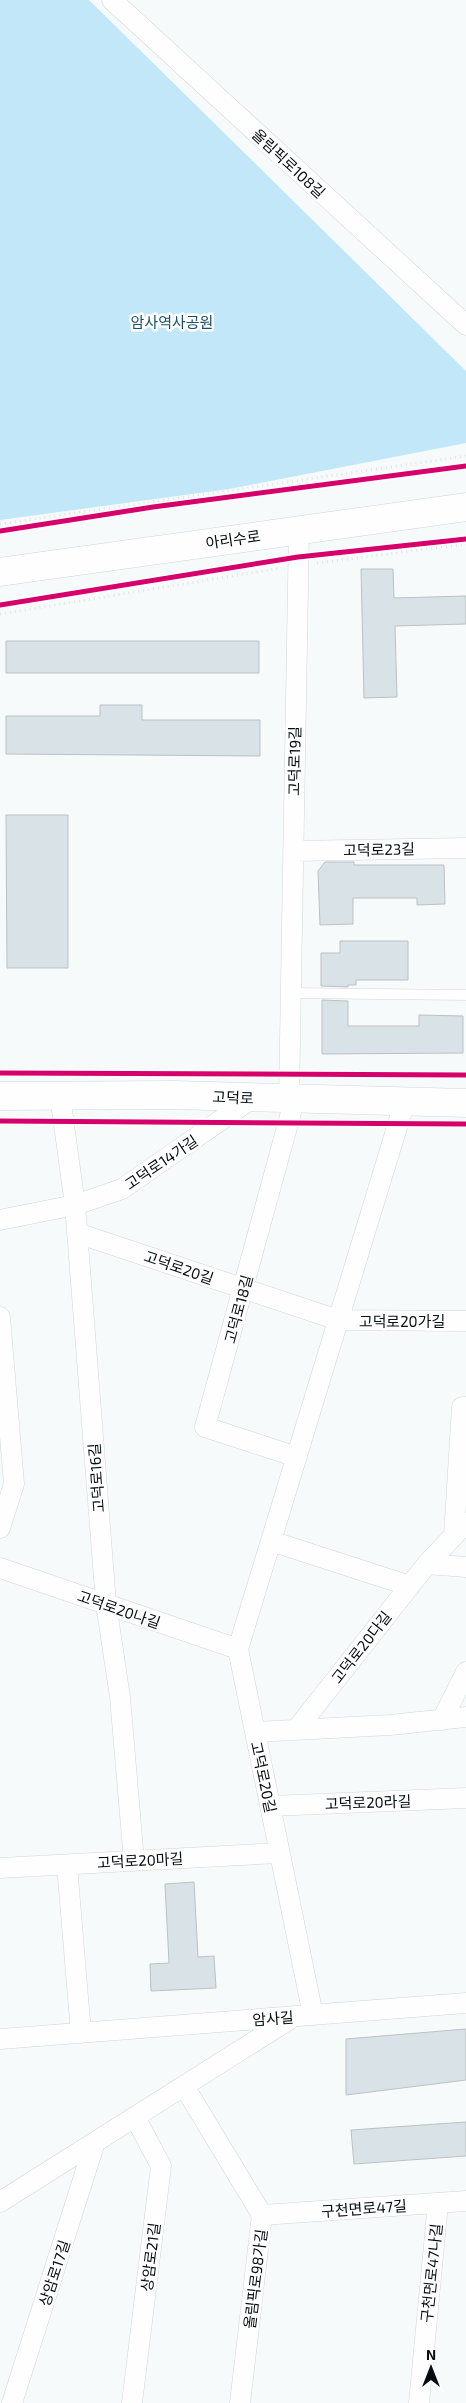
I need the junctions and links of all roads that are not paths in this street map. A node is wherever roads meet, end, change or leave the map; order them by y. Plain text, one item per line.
1 (112, 0) edge
2 (466, 326) edge
3 (466, 507) edge
4 (299, 529) junction
5 (0, 572) edge
6 (466, 848) edge
7 (293, 851) junction
8 (290, 993) junction
9 (466, 995) edge
10 (0, 1096) edge
11 (60, 1096) junction
12 (254, 1097) junction
13 (292, 1098) junction
14 (405, 1101) junction
15 (466, 1103) edge
16 (75, 1204) junction
17 (0, 1220) edge
18 (77, 1233) junction
19 (244, 1289) junction
20 (0, 1317) edge
21 (338, 1320) junction
22 (466, 1321) edge
23 (466, 1407) edge
24 (296, 1456) junction
25 (0, 1528) edge
26 (460, 1530) edge
27 (271, 1541) junction
28 (427, 1564) junction
29 (466, 1567) edge
30 (0, 1568) edge
31 (410, 1586) junction
32 (106, 1604) junction
33 (238, 1649) junction
34 (466, 1672) edge
35 (466, 1717) edge
36 (442, 1720) junction
37 (296, 1730) junction
38 (255, 1732) junction
39 (466, 1798) edge
40 (270, 1806) junction
41 (280, 1853) junction
42 (134, 1861) junction
43 (67, 1864) junction
44 (0, 1868) edge
45 (466, 2003) edge
46 (303, 2016) junction
47 (81, 2032) junction
48 (0, 2039) edge
49 (184, 2086) junction
50 (135, 2116) junction
51 (95, 2142) junction
52 (466, 2201) edge
53 (0, 2202) edge
54 (438, 2203) junction
55 (262, 2215) junction
56 (12, 2403) edge
57 (132, 2403) edge
58 (240, 2403) edge
59 (418, 2403) edge

1 - 2 street, 올림픽로108길
3 - 4 street, 아리수로
4 - 5 street, 아리수로
4 - 7 street, 고덕로19길
6 - 7 street, 고덕로23길
7 - 8 street, 고덕로19길
8 - 9 lane
8 - 13 street, 고덕로19길
10 - 11 street, 고덕로
11 - 12 street, 고덕로
11 - 16 street, 고덕로16길
12 - 13 street, 고덕로
12 - 16 street, 고덕로14가길
13 - 14 street, 고덕로
13 - 19 street, 고덕로18길
14 - 15 street, 고덕로
14 - 21 street, 고덕로20길
16 - 17 street, 고덕로14가길
16 - 18 street, 고덕로16길
18 - 19 street, 고덕로20길
18 - 32 street, 고덕로16길
19 - 21 street, 고덕로20길
19 - 24 street, 고덕로18길
20 - 25 street
21 - 22 street, 고덕로20가길
21 - 24 street, 고덕로20길
23 - 26 street, 고덕로20다길
24 - 27 street, 고덕로20길
26 - 28 street, 고덕로20다길
27 - 31 street
27 - 33 street, 고덕로20길
28 - 29 street
28 - 31 street, 고덕로20다길
30 - 32 street, 고덕로20나길
31 - 37 street, 고덕로20다길
32 - 33 street, 고덕로20나길
32 - 42 street, 고덕로16길
33 - 38 street, 고덕로20길
34 - 36 street
35 - 36 street
36 - 37 street
37 - 38 street
38 - 40 street, 고덕로20길
39 - 40 street, 고덕로20라길
40 - 41 street, 고덕로20길
41 - 42 street, 고덕로20마길
41 - 46 street, 고덕로20길
42 - 43 street, 고덕로20마길
43 - 44 street, 고덕로20마길
43 - 47 street
45 - 46 street, 암사길
46 - 47 street, 암사길
46 - 49 street
47 - 48 street, 암사길
49 - 50 street
49 - 55 street, 올림픽로98가길
50 - 51 street
50 - 57 street, 상암로21길
51 - 53 street
51 - 56 street, 상암로17길
52 - 54 street, 구천면로47길
54 - 55 street, 구천면로47길
54 - 59 street, 구천면로47나길
55 - 58 street, 올림픽로98가길

